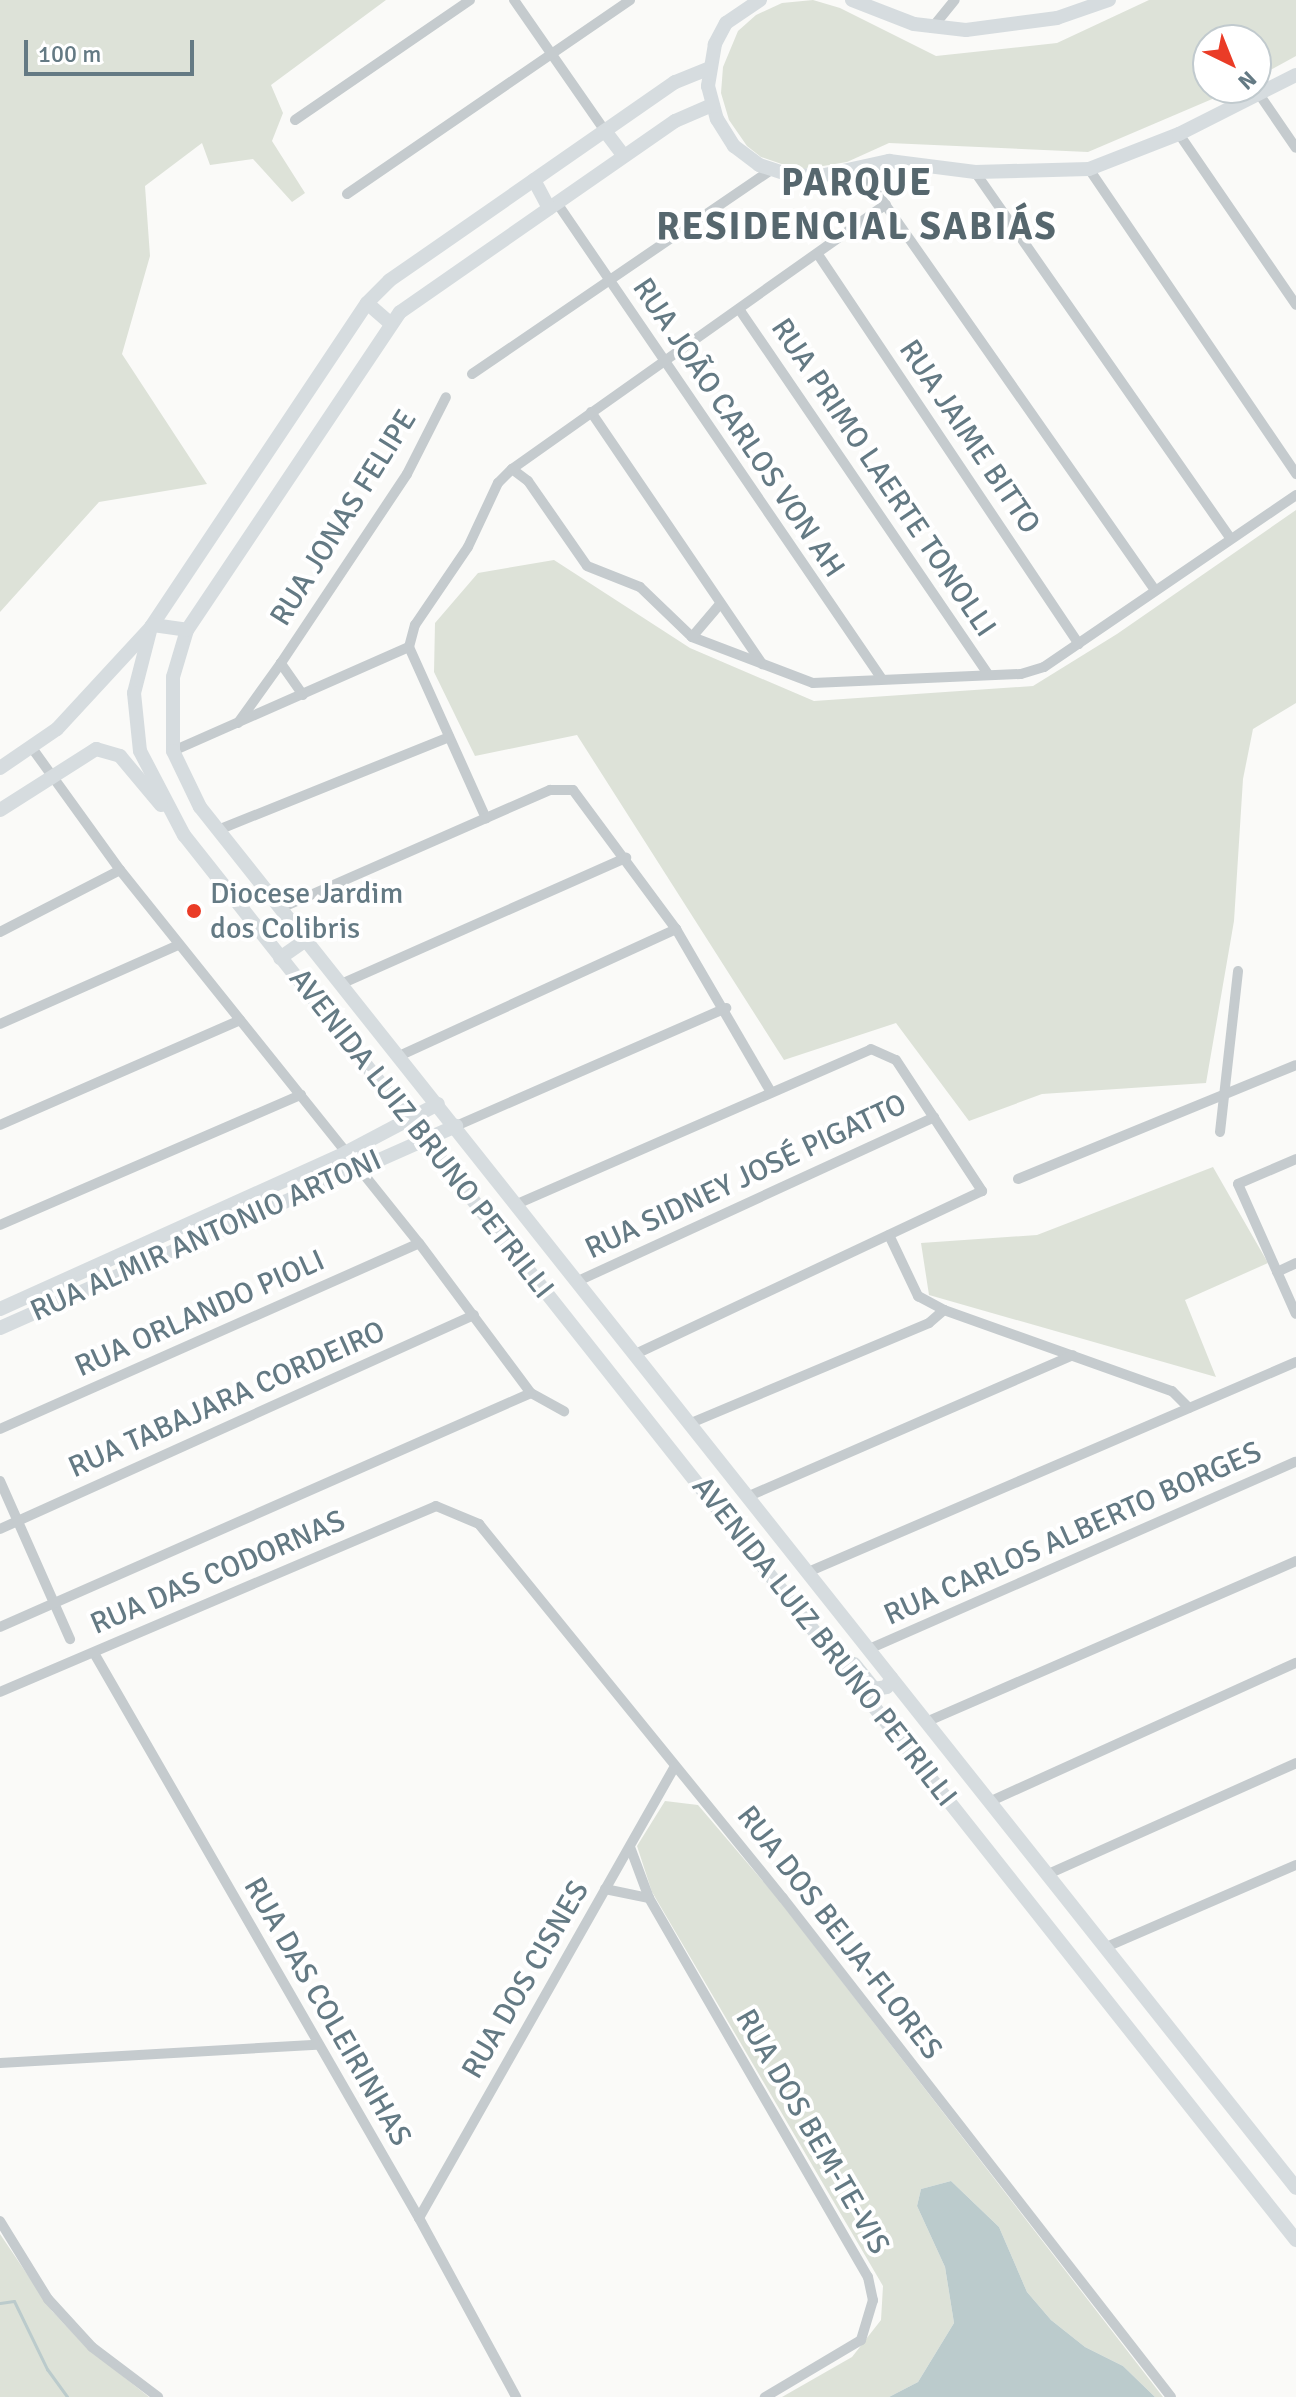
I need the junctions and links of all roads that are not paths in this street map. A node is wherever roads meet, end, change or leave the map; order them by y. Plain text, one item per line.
1 (470, 0) edge
2 (514, 0) edge
3 (630, 0) edge
4 (760, 0) edge
5 (852, 0) edge
6 (955, 0) edge
7 (1109, 0) edge
8 (932, 28) junction
9 (552, 54) junction
10 (710, 68) junction
11 (1296, 75) edge
12 (1272, 87) edge
13 (1239, 104) edge
14 (1266, 104) edge
15 (712, 105) junction
16 (295, 120) dead end
17 (605, 131) junction
18 (1179, 134) junction
19 (1296, 148) edge
20 (624, 156) junction
21 (859, 167) junction
22 (1089, 169) junction
23 (771, 170) junction
24 (975, 172) junction
25 (534, 180) junction
26 (347, 194) dead end
27 (886, 204) junction
28 (553, 205) junction
29 (819, 256) junction
30 (609, 282) junction
31 (367, 303) junction
32 (1296, 305) edge
33 (739, 309) junction
34 (391, 324) junction
35 (662, 360) junction
36 (472, 374) dead end
37 (446, 397) dead end
38 (591, 412) junction
39 (512, 469) junction
40 (1296, 474) edge
41 (1296, 495) edge
42 (1230, 538) junction
43 (1155, 590) junction
44 (720, 604) junction
45 (153, 625) junction
46 (187, 630) junction
47 (692, 637) junction
48 (1079, 644) junction
49 (409, 647) junction
50 (281, 663) junction
51 (763, 666) junction
52 (987, 673) junction
53 (882, 679) junction
54 (303, 695) junction
55 (236, 726) junction
56 (449, 737) junction
57 (32, 748) junction
58 (173, 751) junction
59 (0, 768) edge
60 (54, 773) junction
61 (0, 810) edge
62 (168, 811) junction
63 (486, 818) junction
64 (218, 830) junction
65 (626, 858) junction
66 (120, 870) junction
67 (281, 908) junction
68 (676, 929) junction
69 (0, 932) edge
70 (306, 940) junction
71 (178, 945) junction
72 (280, 958) junction
73 (1238, 971) dead end
74 (341, 984) junction
75 (726, 1008) junction
76 (240, 1020) junction
77 (0, 1024) edge
78 (399, 1056) junction
79 (1296, 1065) edge
80 (771, 1092) junction
81 (301, 1095) junction
82 (1223, 1097) junction
83 (438, 1104) junction
84 (934, 1117) junction
85 (409, 1122) junction
86 (0, 1125) edge
87 (456, 1126) junction
88 (1220, 1132) dead end
89 (423, 1139) junction
90 (345, 1153) junction
91 (1296, 1159) edge
92 (358, 1171) junction
93 (1018, 1179) dead end
94 (517, 1204) junction
95 (0, 1225) edge
96 (889, 1235) junction
97 (419, 1243) junction
98 (1296, 1263) edge
99 (1277, 1272) junction
100 (578, 1281) junction
101 (0, 1309) edge
102 (944, 1310) junction
103 (1296, 1314) edge
104 (474, 1315) junction
105 (0, 1328) edge
106 (636, 1354) junction
107 (1073, 1355) junction
108 (1296, 1362) edge
109 (531, 1393) junction
110 (1189, 1408) junction
111 (564, 1411) dead end
112 (691, 1423) junction
113 (0, 1429) edge
114 (1296, 1462) edge
115 (0, 1481) edge
116 (749, 1496) junction
117 (456, 1510) joint
118 (18, 1521) junction
119 (0, 1529) edge
120 (1296, 1561) edge
121 (808, 1572) junction
122 (53, 1603) junction
123 (0, 1627) edge
124 (813, 1628) junction
125 (70, 1639) dead end
126 (869, 1649) junction
127 (94, 1653) junction
128 (1296, 1663) edge
129 (891, 1678) junction
130 (0, 1692) edge
131 (908, 1699) junction
132 (884, 1718) junction
133 (926, 1722) junction
134 (1296, 1763) edge
135 (675, 1766) junction
136 (989, 1802) junction
137 (630, 1847) junction
138 (1296, 1865) edge
139 (1046, 1875) junction
140 (605, 1889) junction
141 (649, 1898) junction
142 (1104, 1948) junction
143 (316, 2045) junction
144 (0, 2063) edge
145 (1296, 2188) edge
146 (419, 2218) junction
147 (0, 2221) edge
148 (1296, 2240) edge
149 (158, 2397) edge
150 (516, 2397) edge
151 (765, 2397) edge
152 (1171, 2397) edge

1 - 16 street
2 - 9 street
3 - 9 street
4 - 10 main road
5 - 8 main road
6 - 8 street
7 - 8 main road
9 - 17 street
9 - 26 street
10 - 15 main road
10 - 17 main road, AVENIDA LUIZ BRUNO PETRILLI
11 - 12 main road
13 - 18 main road
14 - 19 street
15 - 20 main road, AVENIDA LUIZ BRUNO PETRILLI
15 - 23 main road
17 - 20 main road
17 - 25 main road, AVENIDA LUIZ BRUNO PETRILLI
18 - 22 main road
18 - 32 street
20 - 28 main road, AVENIDA LUIZ BRUNO PETRILLI
21 - 23 main road
21 - 24 main road
21 - 27 street
22 - 24 main road
22 - 40 street
23 - 30 street
24 - 42 street
25 - 28 main road
25 - 31 main road, AVENIDA LUIZ BRUNO PETRILLI
27 - 29 street
27 - 43 street
28 - 30 street, RUA JOÃO CARLOS VON AH
28 - 34 main road, AVENIDA LUIZ BRUNO PETRILLI
29 - 33 street
29 - 48 street, RUA JAIME BITTO
30 - 35 street, RUA JOÃO CARLOS VON AH
30 - 36 street
31 - 34 main road
31 - 45 main road, AVENIDA LUIZ BRUNO PETRILLI
33 - 35 street
33 - 52 street, RUA PRIMO LAERTE TONOLLI
34 - 46 main road, AVENIDA LUIZ BRUNO PETRILLI
35 - 38 street
35 - 53 street, RUA JOÃO CARLOS VON AH
37 - 50 street, RUA JONAS FELIPE
38 - 39 street
38 - 44 street
39 - 47 street
39 - 49 street
41 - 42 street
42 - 43 street
43 - 48 street
44 - 47 street
44 - 51 street
45 - 46 main road
45 - 57 main road
45 - 62 main road, AVENIDA LUIZ BRUNO PETRILLI
46 - 58 main road, AVENIDA LUIZ BRUNO PETRILLI
47 - 51 street
48 - 52 street
49 - 54 street
49 - 56 street
50 - 54 street, RUA JONAS FELIPE
50 - 55 street, RUA JONAS FELIPE
51 - 53 street
52 - 53 street
54 - 55 street
55 - 58 street
56 - 63 street
56 - 64 street
57 - 59 main road
57 - 60 street
58 - 64 main road, AVENIDA LUIZ BRUNO PETRILLI
60 - 61 main road
60 - 62 main road
60 - 66 street
62 - 72 main road, AVENIDA LUIZ BRUNO PETRILLI
63 - 65 street
63 - 67 street
64 - 67 main road, AVENIDA LUIZ BRUNO PETRILLI
65 - 68 street
65 - 74 street
66 - 69 street
66 - 71 street
67 - 70 main road, AVENIDA LUIZ BRUNO PETRILLI
68 - 75 street
68 - 78 street
70 - 72 main road
70 - 74 main road, AVENIDA LUIZ BRUNO PETRILLI
71 - 76 street
71 - 77 street
72 - 85 main road, AVENIDA LUIZ BRUNO PETRILLI
73 - 82 street
74 - 78 main road, AVENIDA LUIZ BRUNO PETRILLI
75 - 80 street
75 - 87 street
76 - 81 street
76 - 86 street
78 - 83 main road, AVENIDA LUIZ BRUNO PETRILLI
79 - 82 street
80 - 84 street
80 - 94 street
81 - 90 street
81 - 95 street
82 - 88 street
82 - 93 street
83 - 85 main road, RUA ALMIR ANTONIO ARTONI
83 - 87 main road, AVENIDA LUIZ BRUNO PETRILLI
84 - 96 street
84 - 100 street, RUA SIDNEY JOSÉ PIGATTO
85 - 89 main road, AVENIDA LUIZ BRUNO PETRILLI
85 - 90 main road, RUA ALMIR ANTONIO ARTONI
87 - 89 main road, RUA ALMIR ANTONIO ARTONI
87 - 94 main road, AVENIDA LUIZ BRUNO PETRILLI
89 - 92 main road, RUA ALMIR ANTONIO ARTONI
89 - 124 main road, AVENIDA LUIZ BRUNO PETRILLI
90 - 92 street
90 - 101 main road, RUA ALMIR ANTONIO ARTONI
91 - 99 street
92 - 97 street
92 - 105 main road, RUA ALMIR ANTONIO ARTONI
94 - 100 main road, AVENIDA LUIZ BRUNO PETRILLI
96 - 102 street
96 - 106 street
97 - 104 street
97 - 113 street, RUA ORLANDO PIOLI
98 - 99 street
99 - 103 street
100 - 106 main road, AVENIDA LUIZ BRUNO PETRILLI
102 - 107 street
102 - 112 street
104 - 109 street
104 - 118 street, RUA TABAJARA CORDEIRO
106 - 112 main road, AVENIDA LUIZ BRUNO PETRILLI
107 - 110 street
107 - 116 street
108 - 110 street
109 - 111 street
109 - 122 street
110 - 121 street
112 - 116 main road, AVENIDA LUIZ BRUNO PETRILLI
114 - 126 street, RUA CARLOS ALBERTO BORGES
115 - 118 street
116 - 121 main road, AVENIDA LUIZ BRUNO PETRILLI
117 - 127 street, RUA DAS CODORNAS
117 - 135 street, RUA DOS BEIJA-FLORES
118 - 119 street, RUA TABAJARA CORDEIRO
118 - 122 street
120 - 133 street
121 - 126 main road, AVENIDA LUIZ BRUNO PETRILLI
122 - 123 street
122 - 125 street
124 - 129 main road
124 - 132 main road, AVENIDA LUIZ BRUNO PETRILLI
126 - 129 main road, AVENIDA LUIZ BRUNO PETRILLI
127 - 130 street, RUA DAS CODORNAS
127 - 143 street, RUA DAS COLEIRINHAS
128 - 136 street
129 - 131 main road, AVENIDA LUIZ BRUNO PETRILLI
131 - 132 main road
131 - 133 main road, AVENIDA LUIZ BRUNO PETRILLI
132 - 148 main road, AVENIDA LUIZ BRUNO PETRILLI
133 - 136 main road, AVENIDA LUIZ BRUNO PETRILLI
134 - 139 street
135 - 137 street, RUA DOS CISNES
135 - 152 street, RUA DOS BEIJA-FLORES
136 - 139 main road, AVENIDA LUIZ BRUNO PETRILLI
137 - 140 street, RUA DOS CISNES
137 - 141 street, RUA DOS BEM-TE-VIS
138 - 142 street
139 - 142 main road, AVENIDA LUIZ BRUNO PETRILLI
140 - 141 street
140 - 146 street, RUA DOS CISNES
141 - 151 street, RUA DOS BEM-TE-VIS
142 - 145 main road, AVENIDA LUIZ BRUNO PETRILLI
143 - 144 street
143 - 146 street, RUA DAS COLEIRINHAS
146 - 150 street, RUA DAS COLEIRINHAS
147 - 149 street

